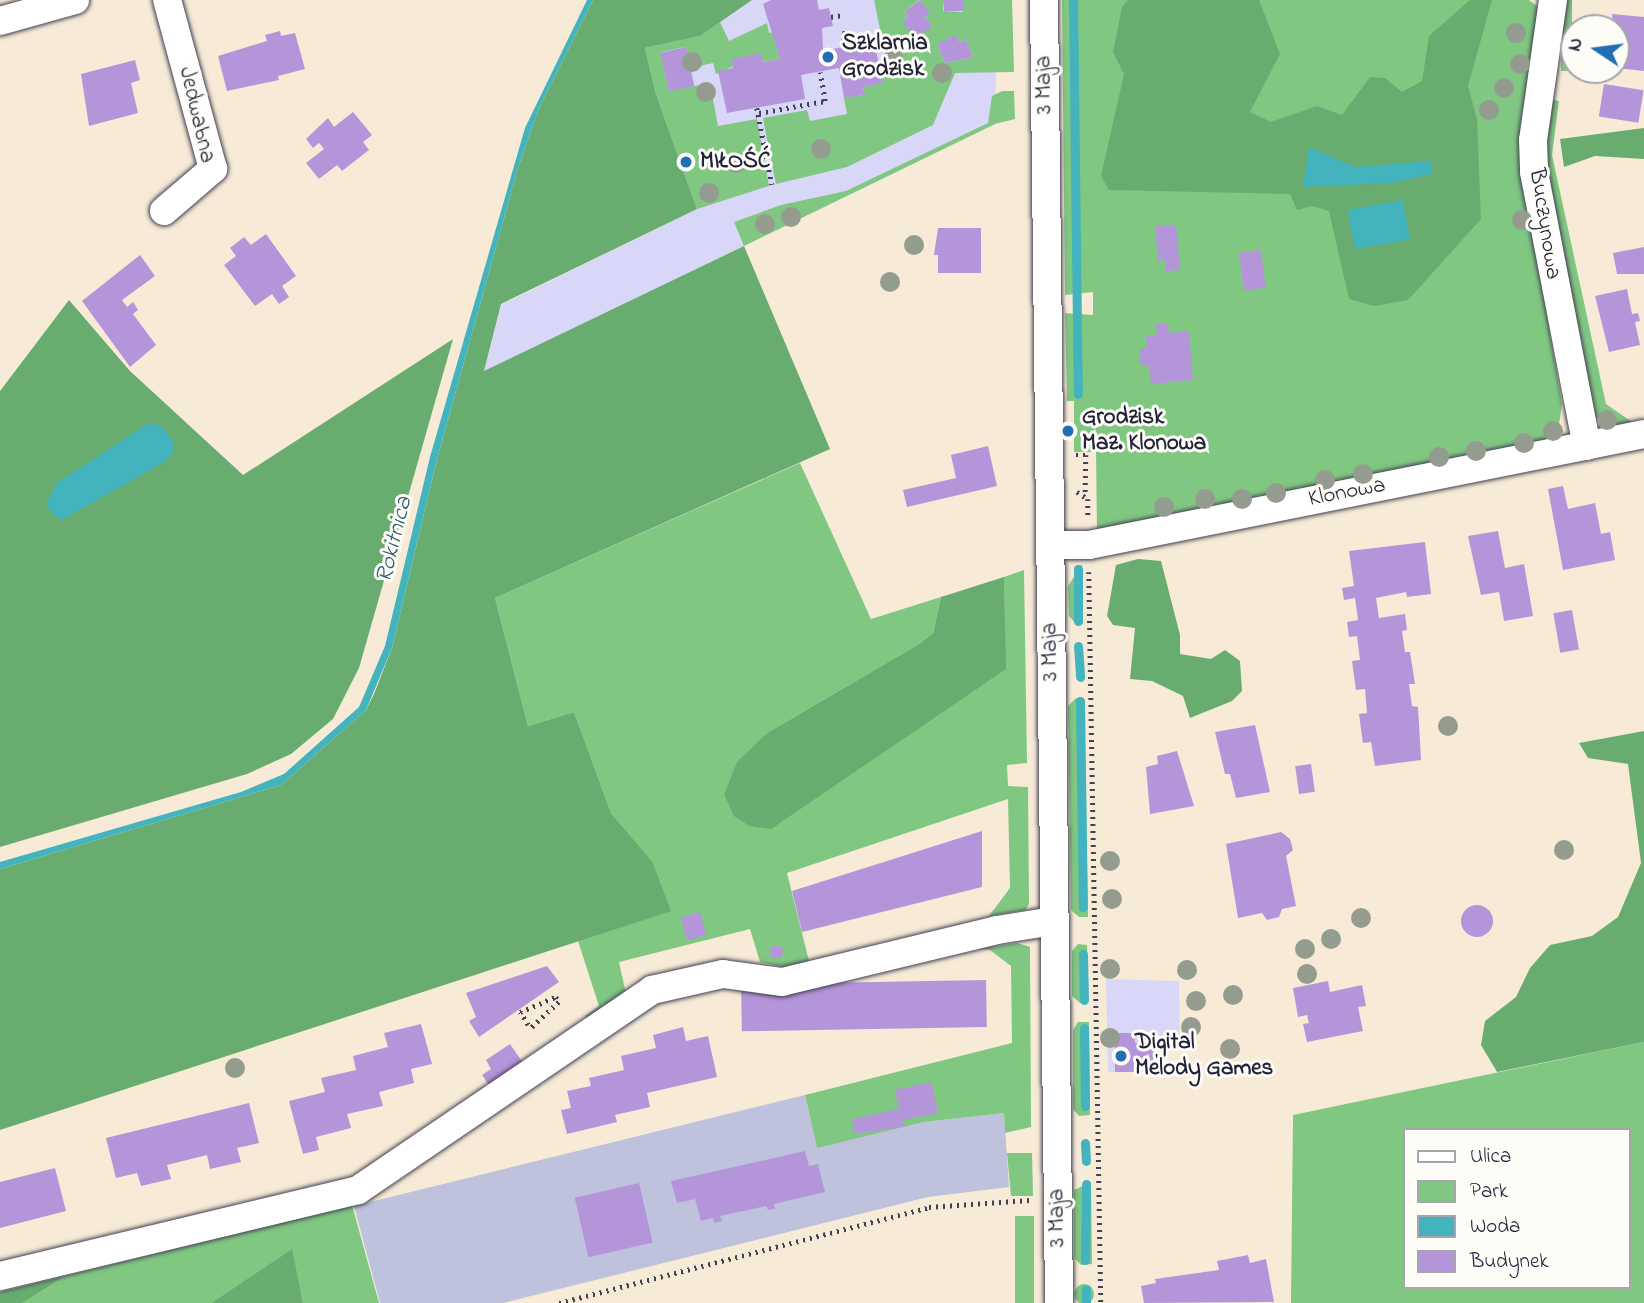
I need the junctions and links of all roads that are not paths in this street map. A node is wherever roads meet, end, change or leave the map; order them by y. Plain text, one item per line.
1 (75, 0) edge
2 (167, 0) edge
3 (1044, 0) edge
4 (1553, 0) edge
5 (0, 21) edge
6 (164, 211) dead end
7 (1644, 435) edge
8 (1587, 446) junction
9 (1050, 545) junction
10 (1054, 921) junction
11 (0, 1276) edge
12 (1059, 1303) edge

1 - 5 street
2 - 6 street, Jedwabna
3 - 9 street, 3 Maja
4 - 8 street, Buczynowa
7 - 8 street, Klonowa
8 - 9 street, Klonowa
9 - 10 street, 3 Maja
10 - 11 street
10 - 12 street, 3 Maja

